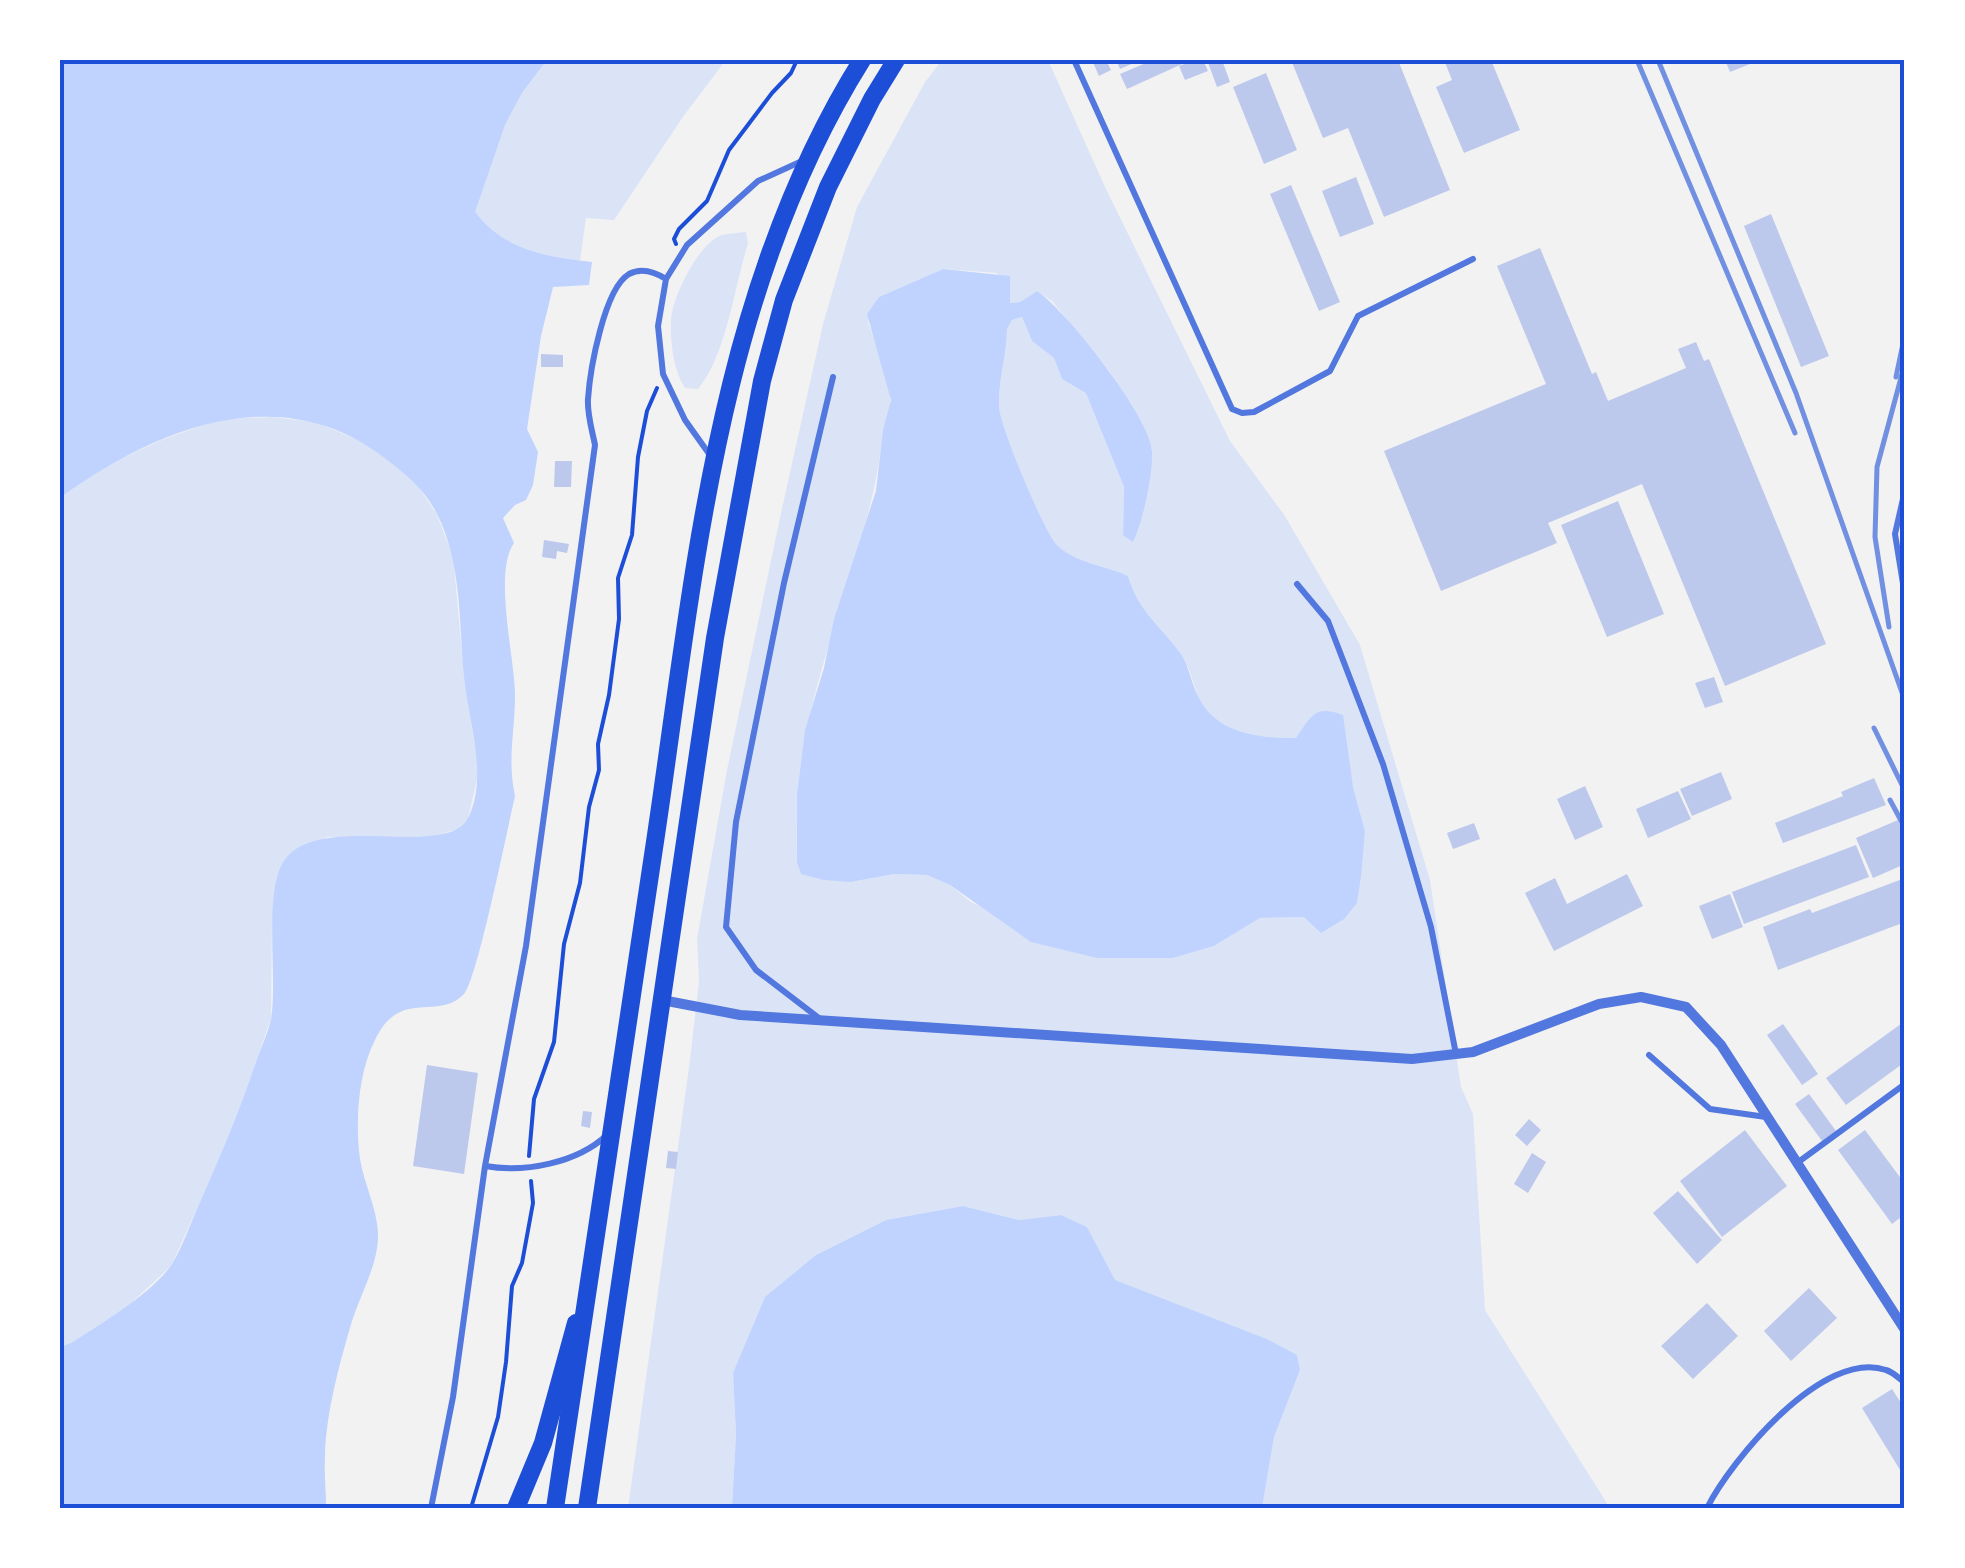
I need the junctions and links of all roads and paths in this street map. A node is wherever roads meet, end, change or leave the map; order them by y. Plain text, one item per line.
1 (797, 60) edge
2 (862, 60) edge
3 (896, 60) edge
4 (1074, 60) edge
5 (808, 158) junction
6 (680, 256) junction
7 (1474, 259) dead end
8 (666, 279) junction
9 (663, 374) junction
10 (833, 378) dead end
11 (715, 462) junction
12 (1905, 490) edge
13 (1297, 584) dead end
14 (1905, 596) edge
15 (662, 1000) junction
16 (821, 1020) junction
17 (1456, 1054) junction
18 (1649, 1055) dead end
19 (1905, 1084) edge
20 (1768, 1117) junction
21 (612, 1130) junction
22 (1797, 1163) junction
23 (485, 1166) junction
24 (530, 1167) junction
25 (590, 1274) junction
26 (1905, 1330) edge
27 (1905, 1383) edge
28 (432, 1508) edge
29 (471, 1508) edge
30 (516, 1508) edge
31 (555, 1508) edge
32 (588, 1508) edge
33 (1707, 1508) edge

1 - 6 path
2 - 5 main road
3 - 15 main road
4 - 7 lane
5 - 6 lane
5 - 11 main road
6 - 8 lane
8 - 9 lane
8 - 23 lane
9 - 11 lane
9 - 24 path
10 - 16 lane
11 - 21 main road
12 - 14 lane
13 - 17 lane
15 - 16 street
15 - 32 main road
16 - 17 street
17 - 20 street
18 - 20 lane
19 - 22 lane
20 - 22 street
21 - 24 lane
21 - 25 main road
22 - 26 street
23 - 24 lane
23 - 28 lane
24 - 29 path
25 - 30 main road
25 - 31 main road
27 - 33 lane

